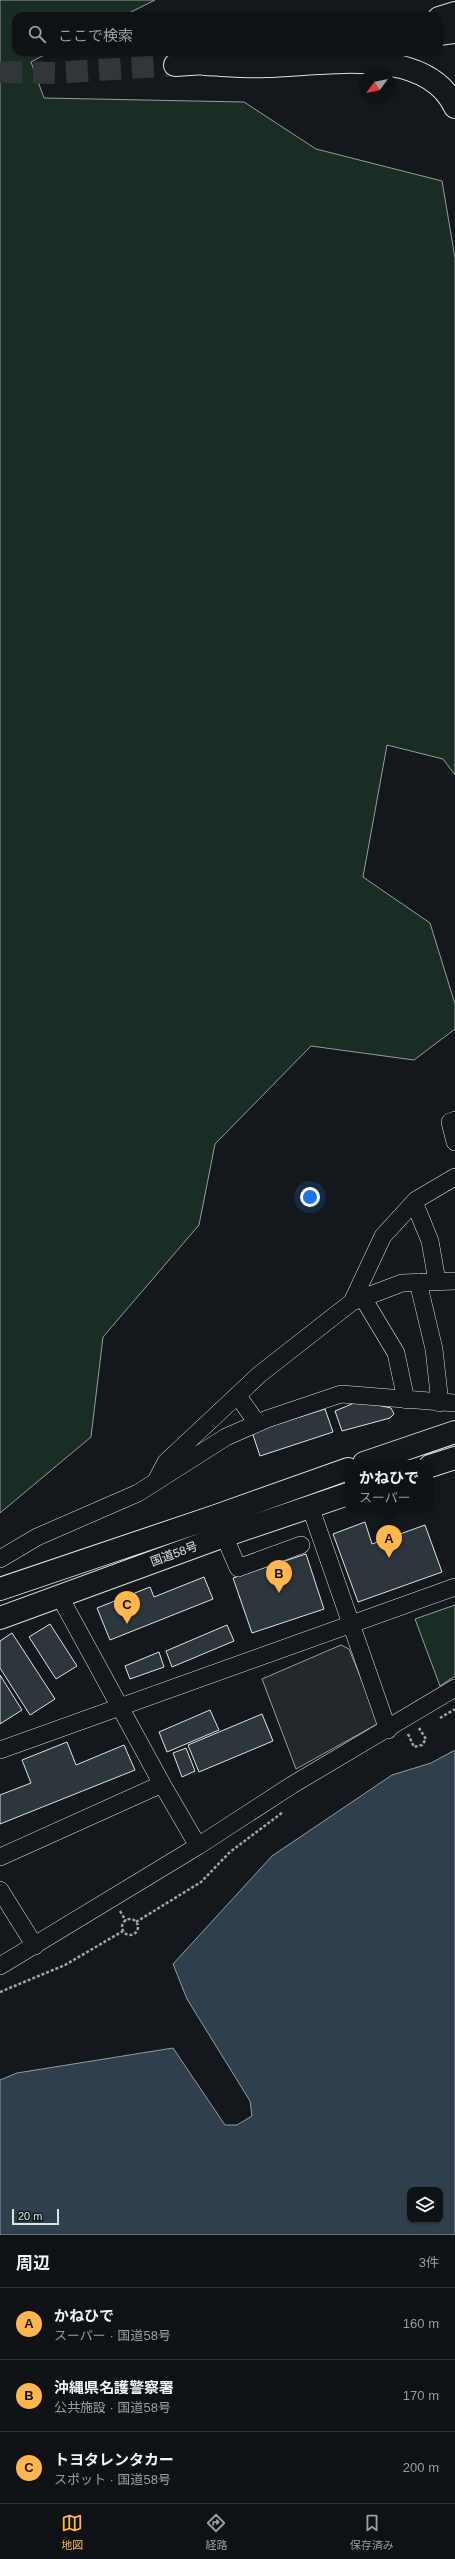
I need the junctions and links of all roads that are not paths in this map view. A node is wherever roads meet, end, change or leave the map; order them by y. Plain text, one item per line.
1 (455, 13) edge
2 (443, 17) edge
3 (455, 32) edge
4 (443, 34) edge
5 (265, 56) edge
6 (205, 64) junction
7 (175, 65) tunnel mouth
8 (455, 107) edge
9 (455, 1120) edge
10 (455, 1142) edge
11 (455, 1178) edge
12 (414, 1202) junction
13 (455, 1280) edge
14 (437, 1281) junction
15 (418, 1282) junction
16 (358, 1300) junction
17 (238, 1396) junction
18 (406, 1400) junction
19 (447, 1403) edge
20 (257, 1423) junction
21 (455, 1432) edge
22 (455, 1458) edge
23 (373, 1460) edge
24 (433, 1465) edge
25 (345, 1470) edge
26 (154, 1483) junction
27 (345, 1495) edge
28 (310, 1506) junction
29 (220, 1526) junction
30 (301, 1545) dead end
31 (0, 1559) edge
32 (455, 1587) edge
33 (0, 1589) edge
34 (60, 1597) junction
35 (0, 1618) edge
36 (352, 1625) junction
37 (455, 1688) edge
38 (120, 1706) junction
39 (395, 1733) junction
40 (0, 1750) edge
41 (162, 1784) junction
42 (198, 1846) junction
43 (0, 1856) edge
44 (0, 1890) edge
45 (35, 1946) junction
46 (0, 1966) edge

1 - 2 highway
3 - 4 highway
5 - 6 highway
6 - 7 highway
6 - 8 highway
9 - 10 street
11 - 12 street
12 - 14 street
12 - 16 street
13 - 14 street
14 - 15 street
15 - 16 street
15 - 19 street
16 - 17 street
16 - 18 street
17 - 20 street
17 - 26 street
18 - 19 street
18 - 20 street
20 - 26 street
21 - 23 highway
22 - 24 highway
25 - 29 highway, 国道58号
26 - 31 street
27 - 28 highway, 国道58号
28 - 29 highway, 国道58号
28 - 36 street
29 - 30 street
29 - 33 highway, 国道58号
29 - 34 highway, 国道58号
32 - 36 street
34 - 35 highway, 国道58号
34 - 38 street
36 - 38 street
36 - 39 street
37 - 39 street
38 - 40 street
38 - 41 street
39 - 42 street
41 - 42 street
41 - 43 street
42 - 45 street
44 - 45 street
45 - 46 street

